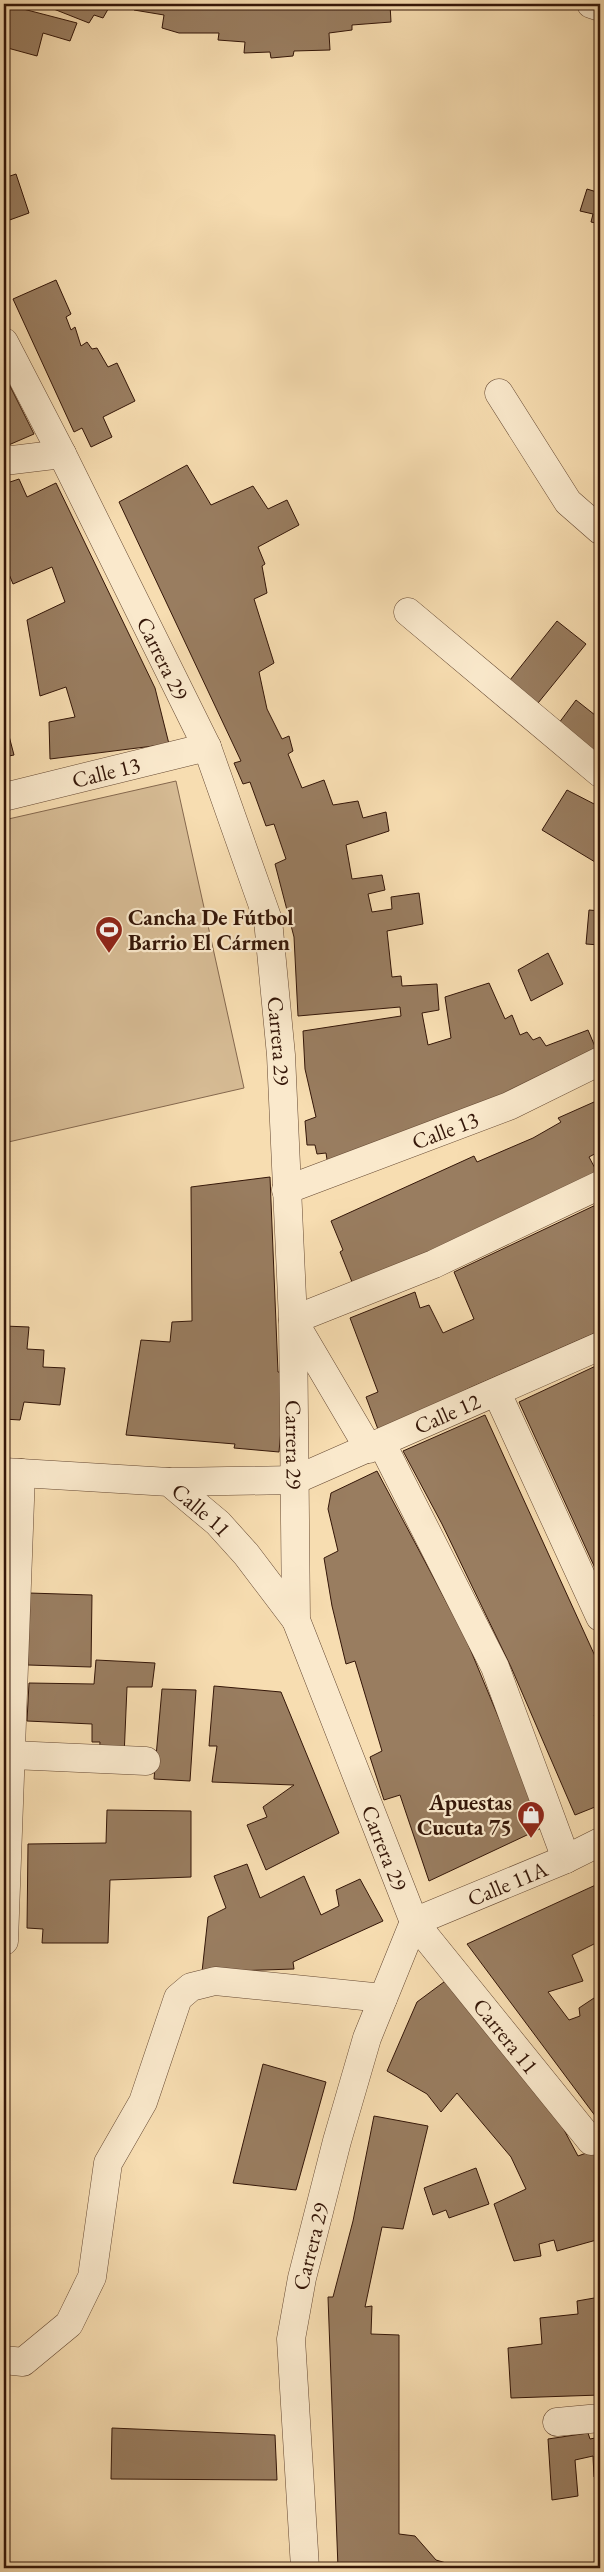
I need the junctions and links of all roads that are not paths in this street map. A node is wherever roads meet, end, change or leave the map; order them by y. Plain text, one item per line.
1 (591, 4) edge
2 (600, 7) edge
3 (4, 342) edge
4 (499, 393) dead end
5 (62, 454) junction
6 (4, 461) edge
7 (600, 530) edge
8 (408, 612) dead end
9 (207, 747) junction
10 (600, 773) edge
11 (4, 796) edge
12 (600, 1061) edge
13 (600, 1185) edge
14 (286, 1190) junction
15 (293, 1320) junction
16 (600, 1346) edge
17 (497, 1393) junction
18 (376, 1446) junction
19 (12, 1472) edge
20 (295, 1480) junction
21 (169, 1482) junction
22 (599, 1611) edge
23 (296, 1620) junction
24 (12, 1755) junction
25 (146, 1761) dead end
26 (600, 1842) edge
27 (566, 1859) junction
28 (414, 1922) junction
29 (4, 1941) edge
30 (383, 1998) junction
31 (600, 2137) edge
32 (4, 2360) edge
33 (600, 2418) edge
34 (557, 2422) dead end
35 (305, 2568) edge

1 - 2 street
3 - 5 street, Carrera 29
4 - 7 street
5 - 6 street
5 - 9 street, Carrera 29
8 - 10 street
9 - 11 street, Calle 13
9 - 14 street, Carrera 29
12 - 14 street, Calle 13
13 - 15 street
14 - 15 street, Carrera 29
15 - 18 street
15 - 20 street, Carrera 29
16 - 17 street, Calle 12
17 - 18 street, Calle 12
17 - 22 street
18 - 20 street, Calle 12
18 - 27 street
19 - 21 street, Calle 11
19 - 24 street
20 - 21 street
20 - 23 street, Carrera 29
21 - 23 street, Calle 11
23 - 28 street, Carrera 29
24 - 25 street
24 - 29 street
26 - 27 street, Calle 11A
27 - 28 street, Calle 11A
28 - 30 street, Carrera 29
28 - 31 street, Carrera 11
30 - 32 street
30 - 35 street, Carrera 29
33 - 34 street

